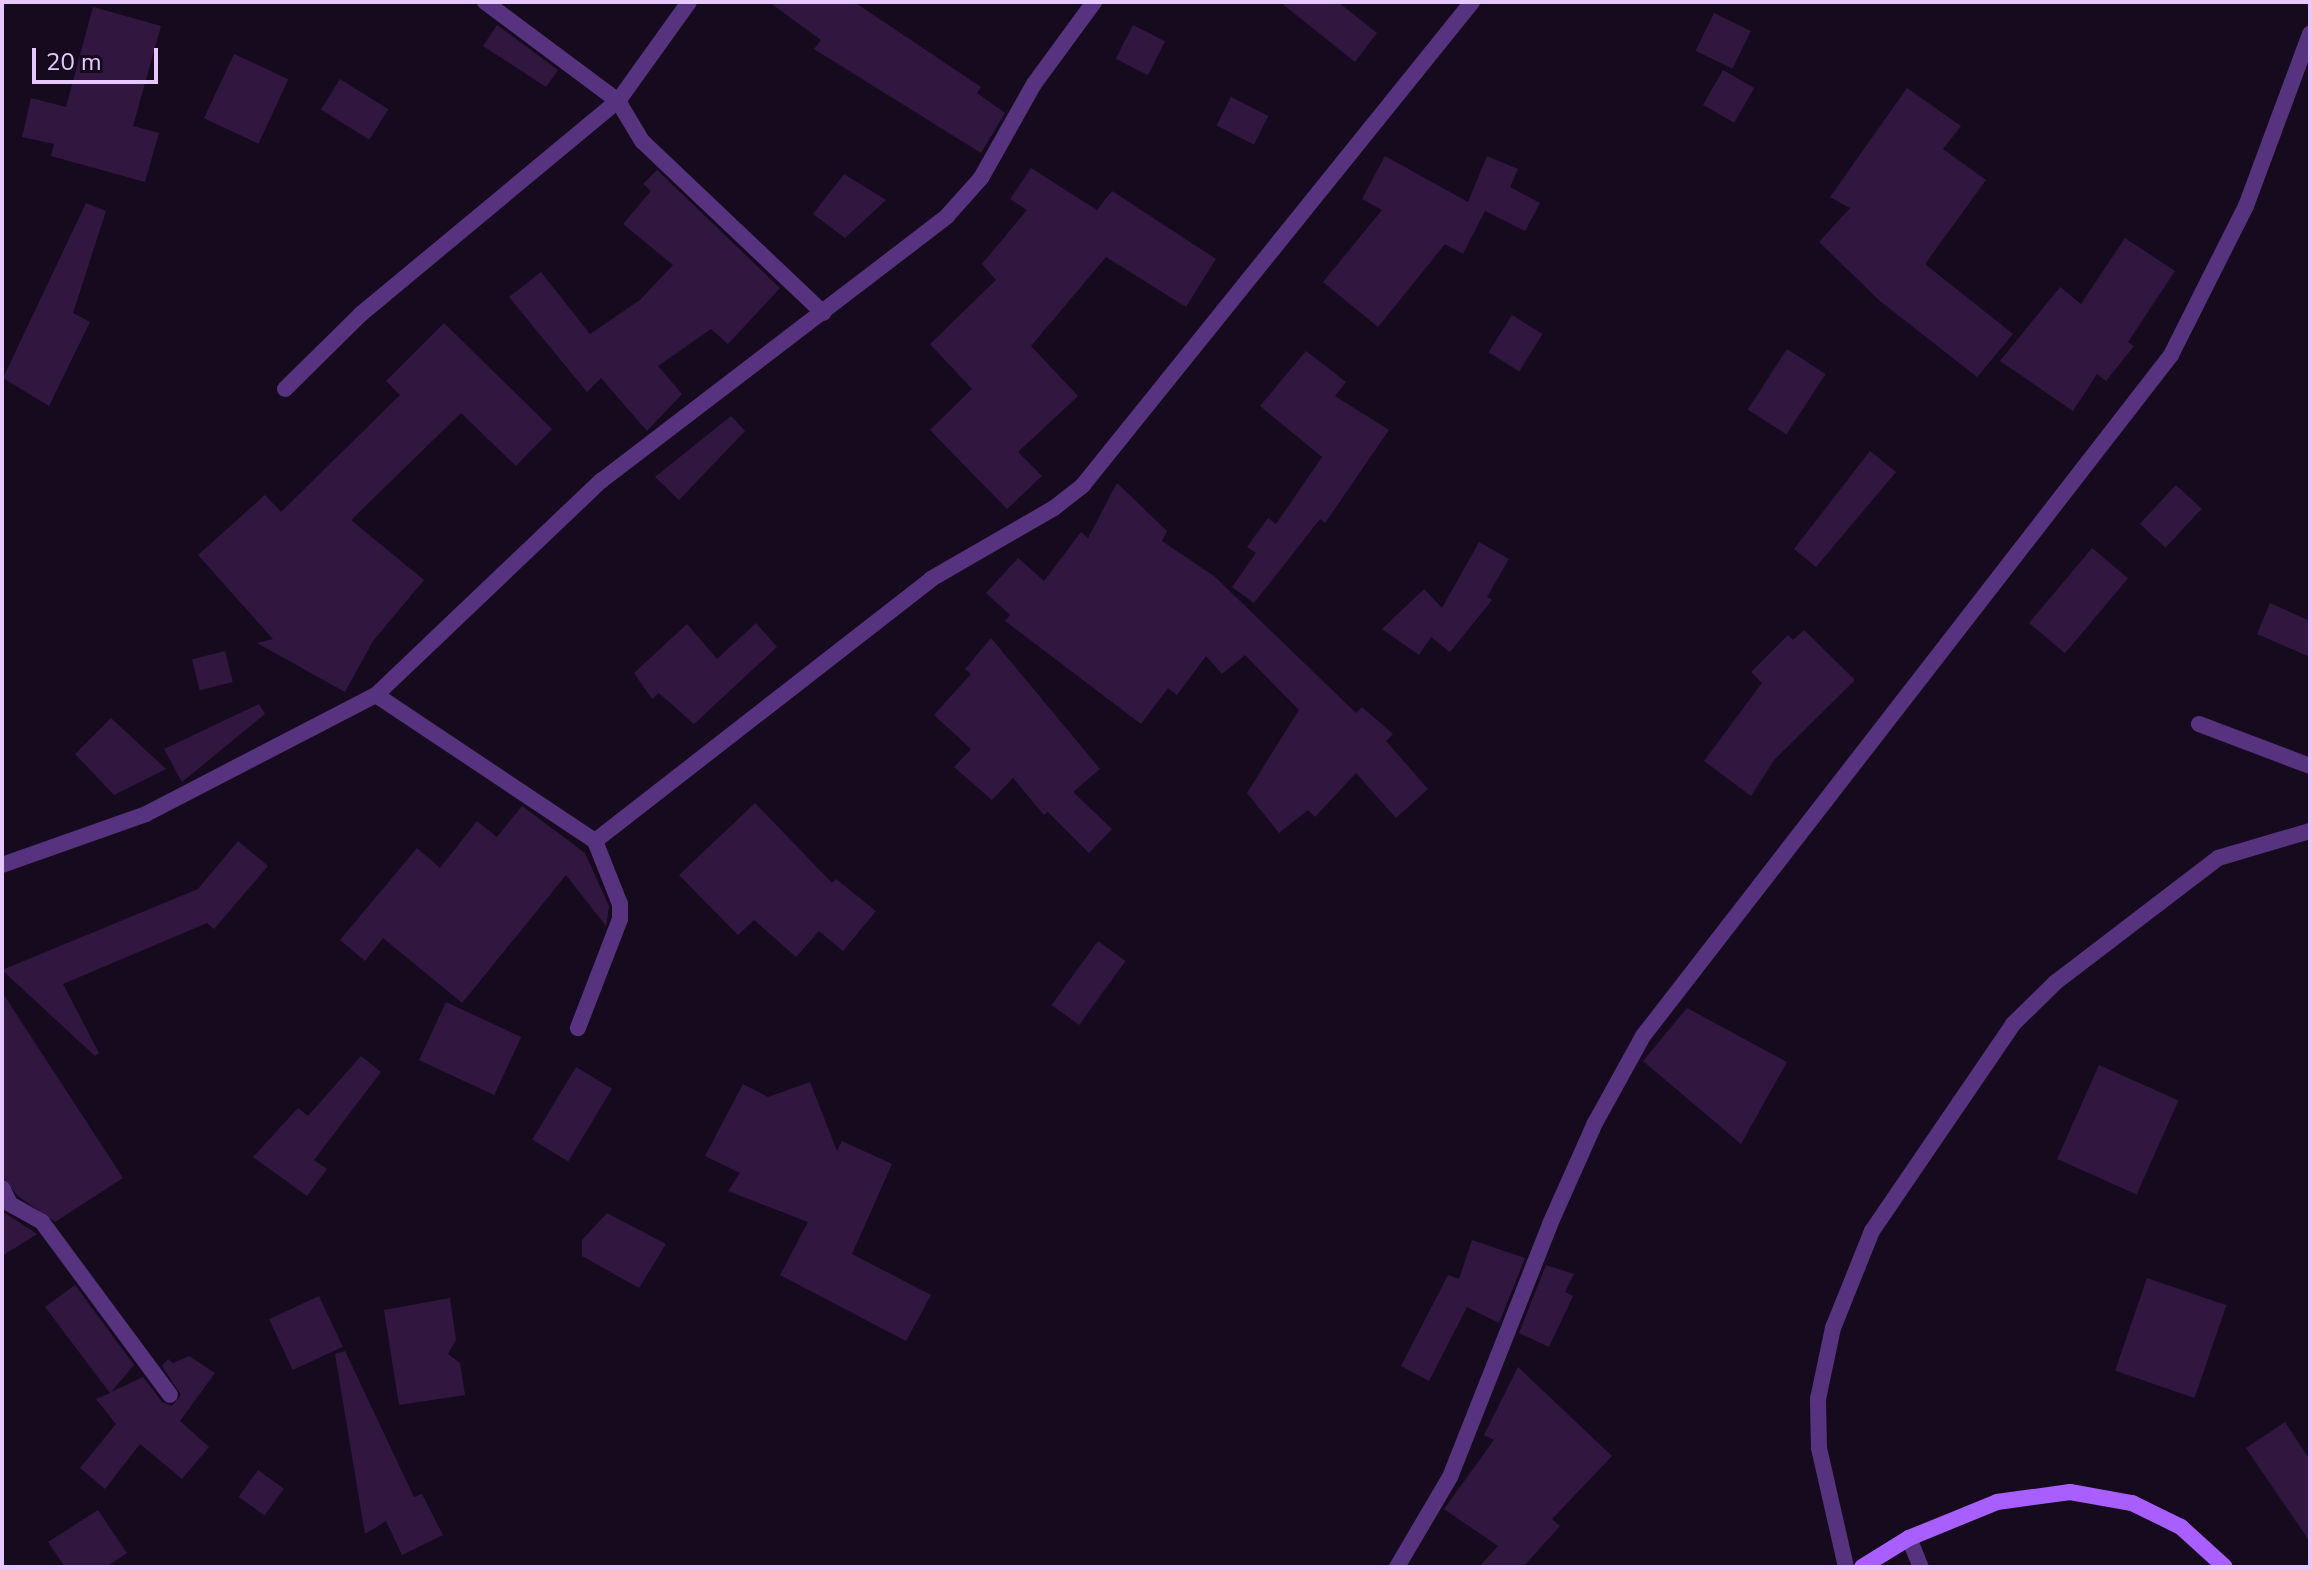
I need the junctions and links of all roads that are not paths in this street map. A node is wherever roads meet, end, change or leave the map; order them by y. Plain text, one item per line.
1 (485, 2) edge
2 (689, 2) edge
3 (1094, 2) edge
4 (1472, 2) edge
5 (2310, 34) edge
6 (618, 101) junction
7 (823, 313) junction
8 (285, 389) dead end
9 (376, 695) junction
10 (2199, 724) dead end
11 (2310, 766) edge
12 (2310, 831) edge
13 (595, 841) junction
14 (2, 865) edge
15 (578, 1028) dead end
16 (2, 1188) edge
17 (170, 1395) dead end
18 (1909, 1538) junction
19 (1397, 1567) edge
20 (1846, 1567) edge
21 (1862, 1567) edge
22 (1921, 1567) edge
23 (2225, 1567) edge

1 - 6 street
2 - 6 street
3 - 7 street
4 - 13 street
5 - 19 street
6 - 7 street
6 - 8 street
7 - 9 street
9 - 13 street
9 - 14 street
10 - 11 street
12 - 20 street
13 - 15 street
16 - 17 street
18 - 21 street
18 - 22 street
18 - 23 street

